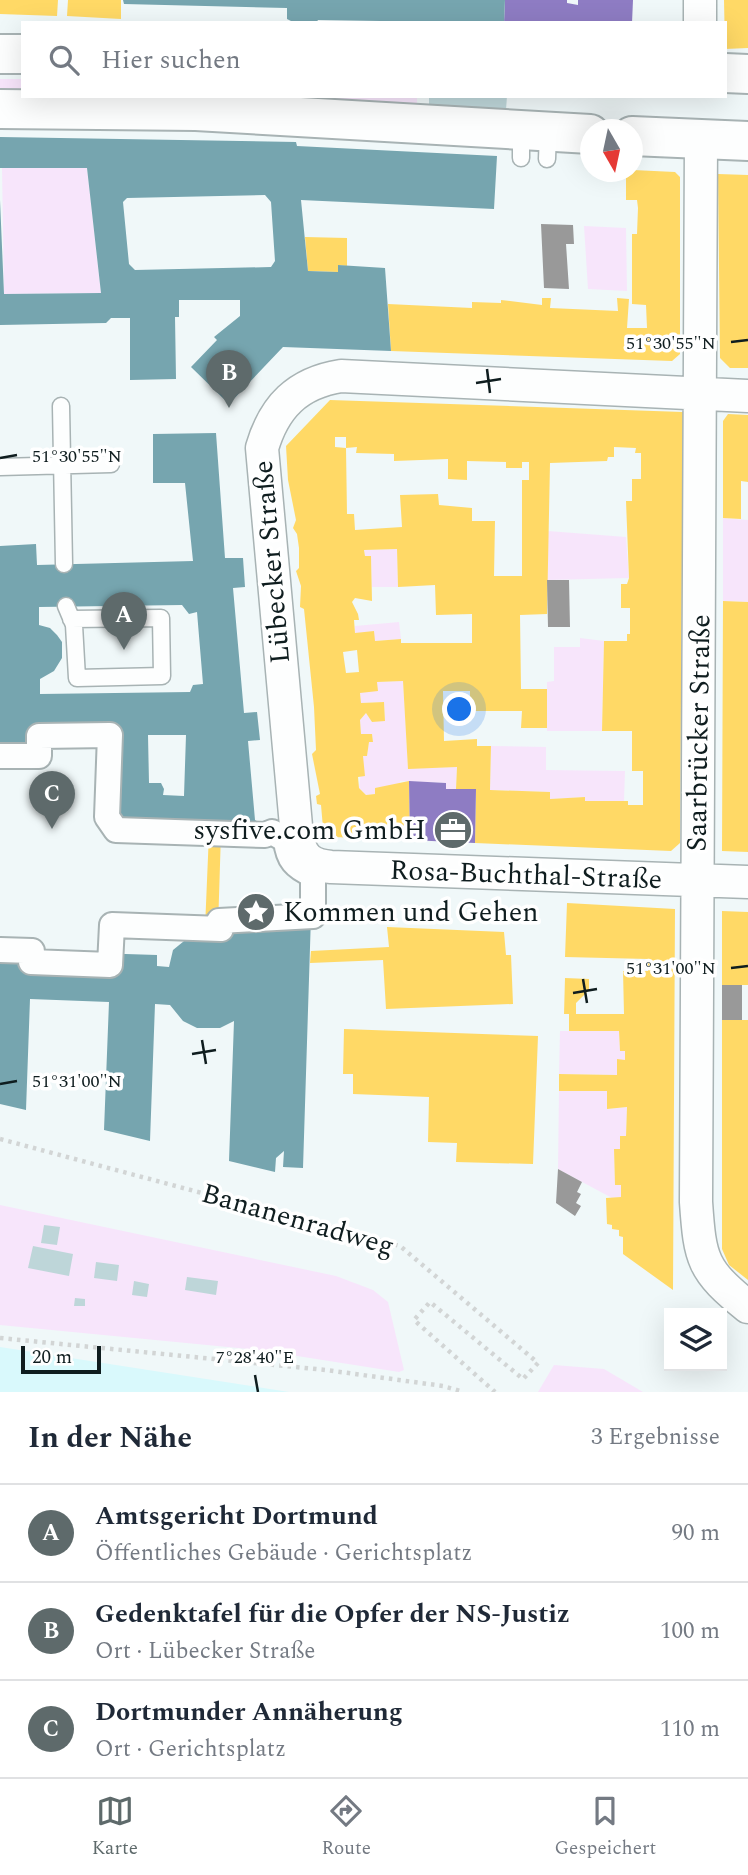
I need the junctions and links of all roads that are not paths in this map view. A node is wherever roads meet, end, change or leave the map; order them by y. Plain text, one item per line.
1 (700, 0) edge
2 (700, 21) edge
3 (0, 54) edge
4 (21, 54) edge
5 (727, 73) edge
6 (748, 74) edge
7 (0, 109) edge
8 (580, 136) edge
9 (643, 136) edge
10 (701, 139) junction
11 (748, 141) edge
12 (701, 394) junction
13 (748, 396) edge
14 (61, 406) dead end
15 (111, 464) dead end
16 (62, 466) junction
17 (0, 467) edge
18 (64, 564) dead end
19 (69, 613) joint
20 (0, 756) edge
21 (306, 859) joint
22 (698, 881) junction
23 (748, 882) edge
24 (0, 950) edge
25 (748, 1307) edge

1 - 2 street
3 - 4 main road
5 - 6 main road
7 - 8 main road
9 - 10 main road
10 - 11 main road
10 - 12 street, Saarbrücker Straße
12 - 13 street, Lübecker Straße
12 - 21 street, Lübecker Straße
12 - 22 street, Saarbrücker Straße
14 - 16 lane
15 - 16 lane
16 - 17 lane
16 - 18 lane
19 - 19 lane
20 - 24 street
21 - 22 street, Rosa-Buchthal-Straße
22 - 23 street, Rosa-Buchthal-Straße
22 - 25 street, Saarbrücker Straße

